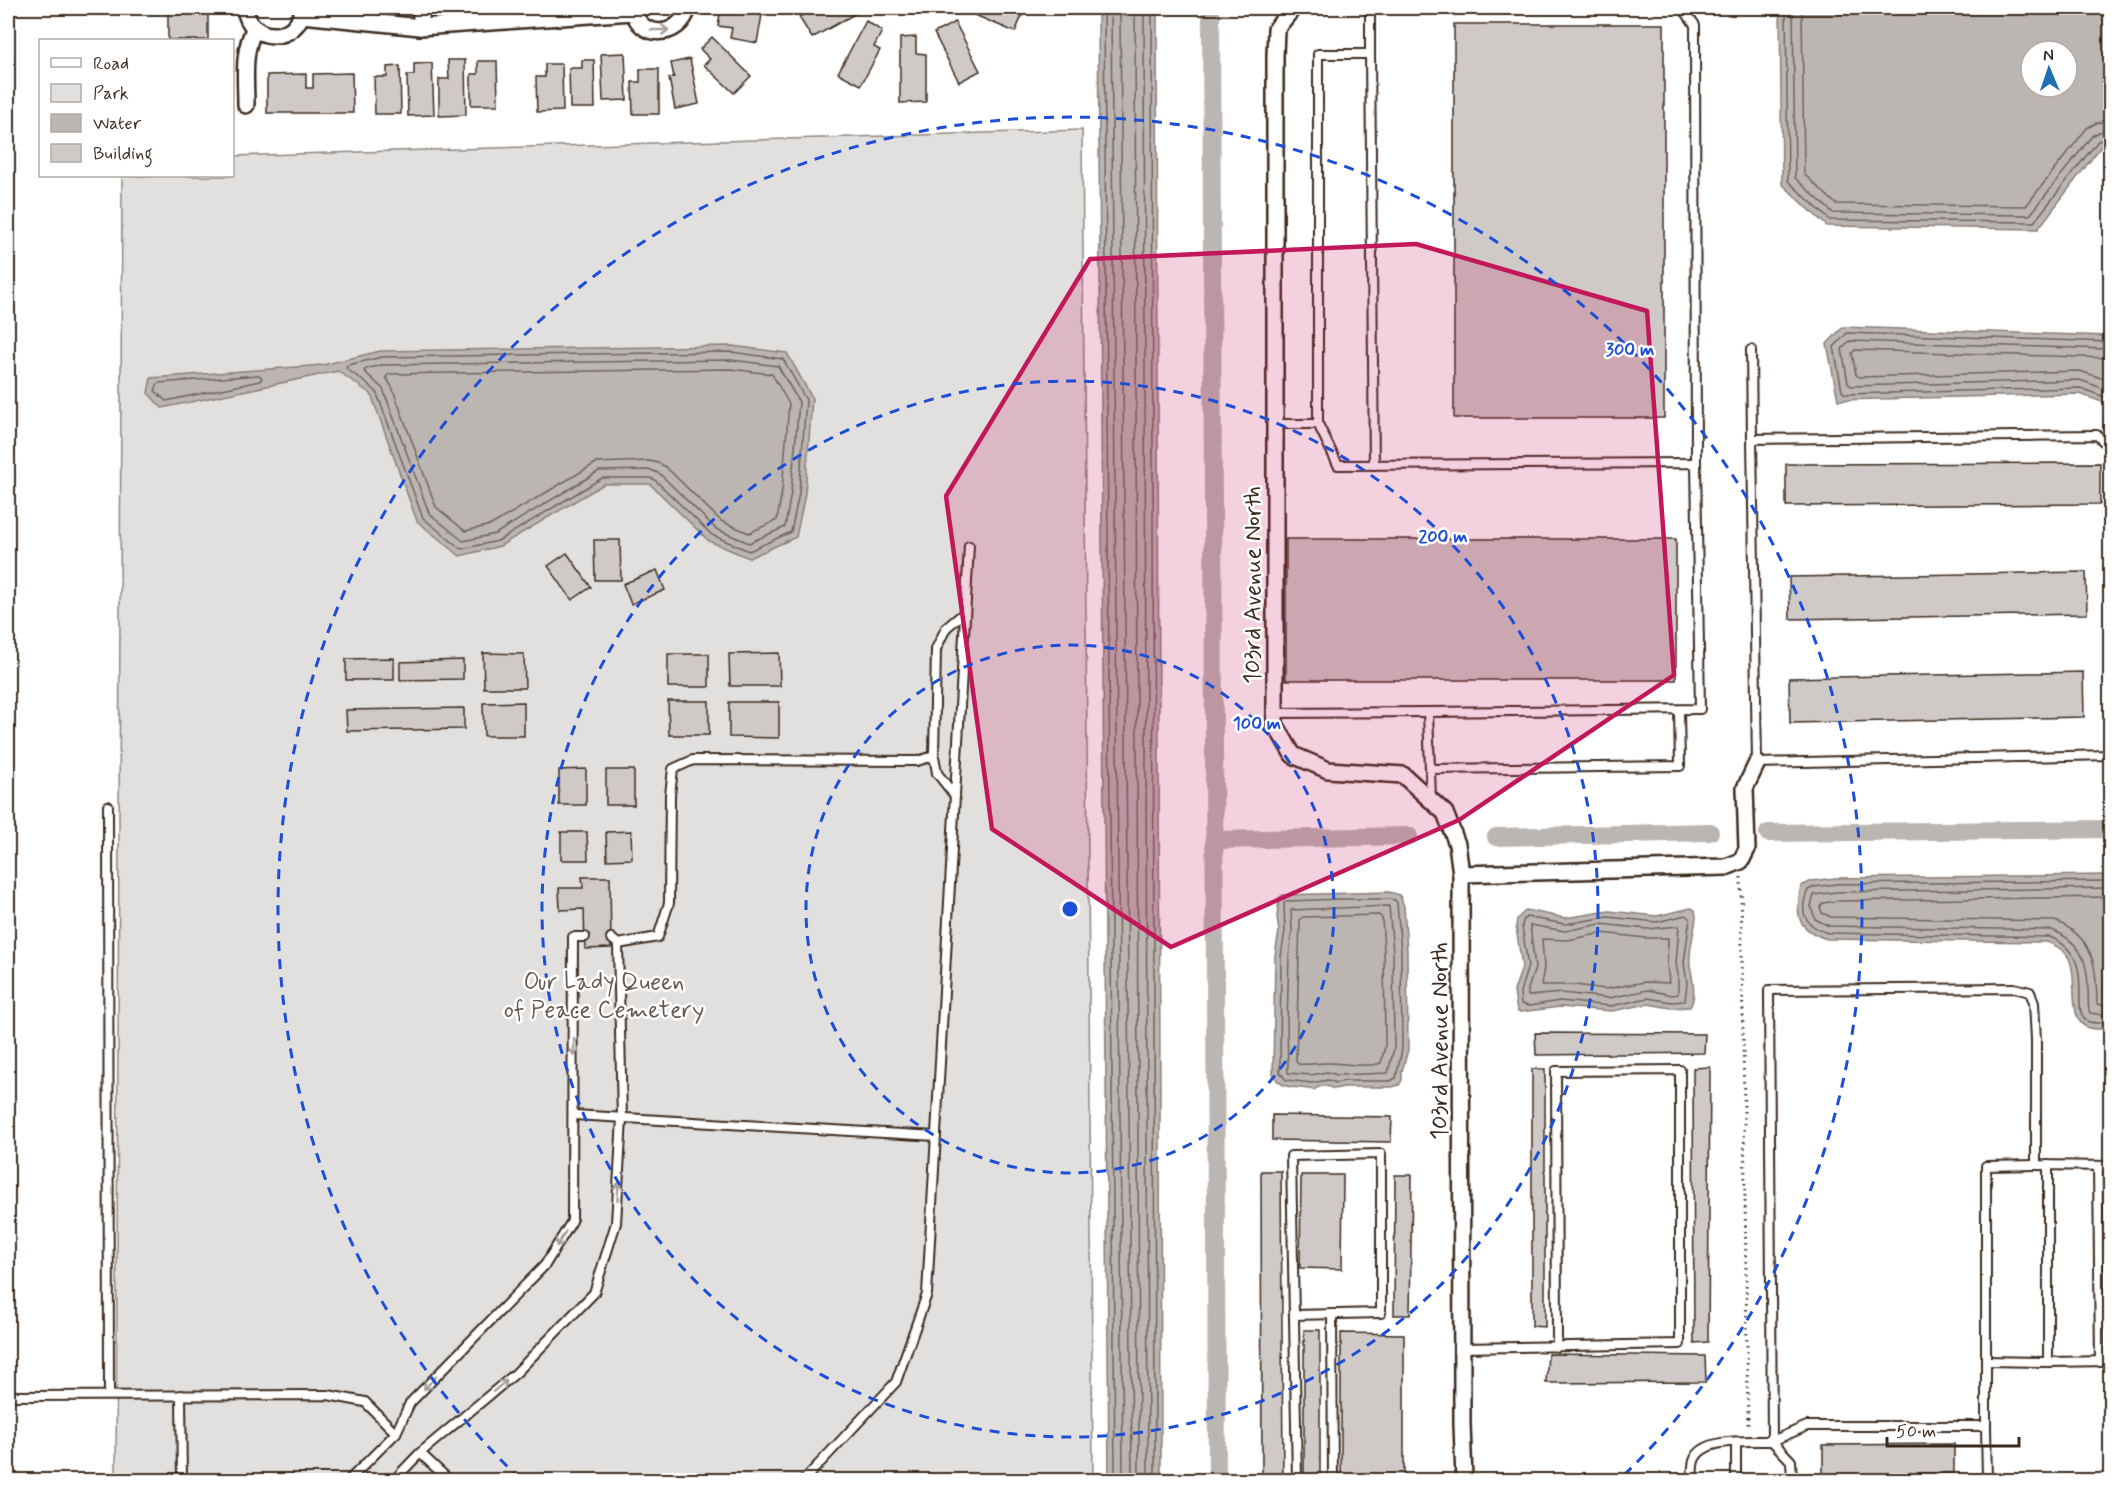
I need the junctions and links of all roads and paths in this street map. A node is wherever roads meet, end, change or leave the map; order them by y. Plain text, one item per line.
1 (245, 8) edge
2 (422, 8) edge
3 (688, 8) edge
4 (1293, 8) edge
5 (1370, 8) edge
6 (1683, 8) edge
7 (633, 10) edge
8 (302, 11) edge
9 (420, 27) junction
10 (255, 28) junction
11 (1370, 54) junction
12 (246, 105) dead end
13 (1751, 350) dead end
14 (1275, 424) junction
15 (1318, 424) junction
16 (1752, 438) junction
17 (2110, 448) edge
18 (1696, 463) junction
19 (1374, 465) junction
20 (969, 546) dead end
21 (965, 612) junction
22 (1679, 710) junction
23 (1428, 712) junction
24 (1275, 713) junction
25 (2110, 755) edge
26 (934, 756) junction
27 (1757, 763) junction
28 (1430, 769) junction
29 (955, 796) junction
30 (1431, 801) junction
31 (108, 806) dead end
32 (1741, 861) junction
33 (1461, 874) junction
34 (585, 937) dead end
35 (611, 938) dead end
36 (618, 944) junction
37 (574, 1115) junction
38 (622, 1118) junction
39 (936, 1136) junction
40 (2036, 1165) junction
41 (2048, 1165) junction
42 (2098, 1166) junction
43 (2110, 1166) edge
44 (1332, 1314) junction
45 (1294, 1315) junction
46 (1557, 1347) junction
47 (1462, 1348) junction
48 (1986, 1361) junction
49 (2048, 1362) junction
50 (2100, 1362) junction
51 (2110, 1362) edge
52 (109, 1395) junction
53 (181, 1395) junction
54 (8, 1396) edge
55 (1986, 1426) junction
56 (396, 1433) junction
57 (1772, 1441) junction
58 (1748, 1442) junction
59 (1736, 1443) junction
60 (420, 1453) junction
61 (182, 1480) edge
62 (350, 1480) edge
63 (394, 1480) edge
64 (449, 1480) edge
65 (804, 1480) edge
66 (1297, 1480) edge
67 (1333, 1480) edge
68 (1464, 1480) edge
69 (1692, 1480) edge
70 (1737, 1480) edge
71 (1792, 1480) edge
72 (1987, 1480) edge

1 - 10 street
2 - 9 street
7 -> 3 street
4 - 14 street, 103rd Avenue North
5 - 11 lane
6 - 18 lane
7 - 9 street
8 - 9 street
8 - 10 street
10 - 12 street
11 - 15 lane
11 - 19 lane
13 - 16 lane
14 - 15 lane
14 - 24 street, 103rd Avenue North
15 - 19 lane
16 - 17 lane
16 - 27 lane
18 - 19 lane
18 - 22 lane
20 - 21 lane
21 - 26 lane
21 - 29 lane
22 - 23 lane
22 - 28 lane
23 - 24 lane
23 - 28 lane
24 - 30 street, 103rd Avenue North
25 - 27 lane
26 - 29 lane
26 - 36 lane
27 - 32 street
28 - 30 lane
29 - 39 lane
30 - 33 street, 103rd Avenue North
31 - 52 lane
32 - 33 street
32 - 58 path
33 - 47 street, 103rd Avenue North
34 -> 37 lane
35 - 36 lane
36 - 38 lane
37 - 38 lane
37 -> 56 lane
38 - 39 lane
60 -> 38 lane
39 - 65 lane
40 - 41 lane
40 - 48 lane
40 - 57 lane
41 - 42 lane
41 - 49 lane
42 - 43 lane
42 - 50 lane
44 - 45 lane
44 - 45 lane
44 - 67 lane
45 - 66 lane
46 - 46 lane
46 - 47 lane
47 - 68 street, 103rd Avenue North
48 - 49 lane
48 - 55 lane
49 - 50 lane
50 - 51 lane
52 - 53 lane
52 - 54 lane
53 - 56 lane
53 - 61 lane
55 - 57 lane
55 - 72 lane
56 - 62 lane
57 - 58 lane
57 - 71 lane
58 - 59 lane
59 - 69 lane
59 - 70 lane
60 - 63 lane
60 - 64 lane

